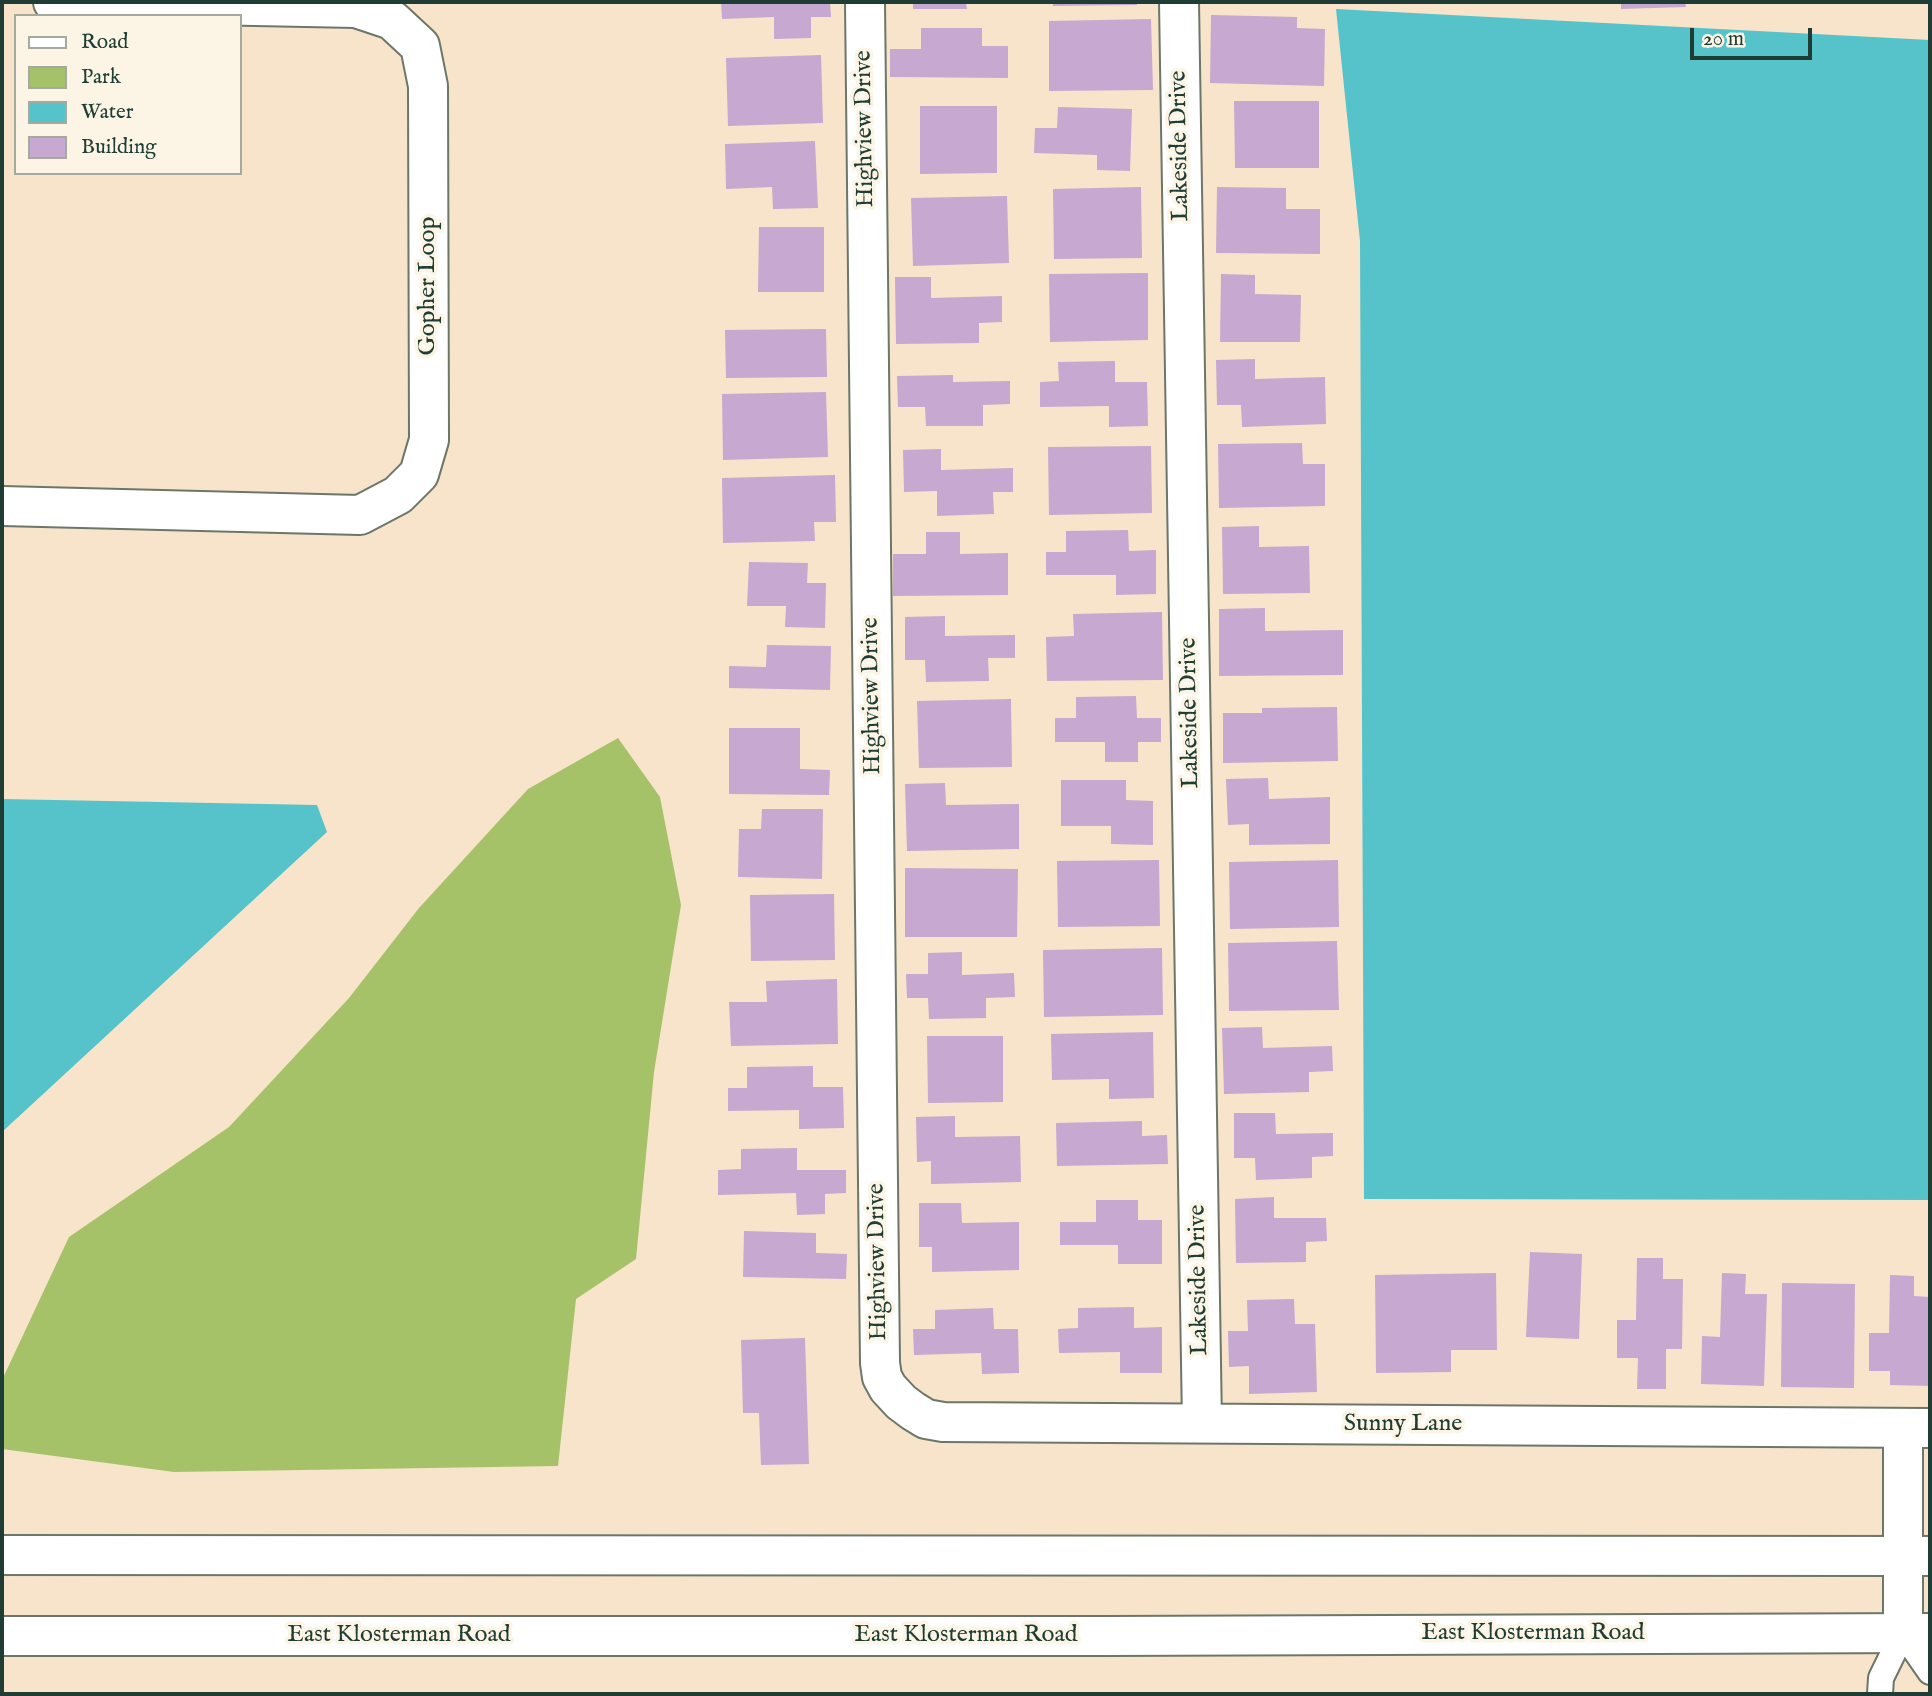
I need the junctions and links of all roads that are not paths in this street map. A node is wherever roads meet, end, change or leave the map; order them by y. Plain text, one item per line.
1 (53, 2) edge
2 (865, 2) edge
3 (1179, 2) edge
4 (2, 506) edge
5 (888, 1388) joint
6 (1202, 1423) junction
7 (1917, 1428) edge
8 (2, 1555) edge
9 (1917, 1556) edge
10 (1917, 1633) edge
11 (2, 1636) edge
12 (1930, 1672) edge
13 (1880, 1694) edge

1 - 4 street, Gopher Loop
2 - 5 street, Highview Drive
3 - 6 street, Lakeside Drive
5 - 6 street, Sunny Lane
6 - 7 street, Sunny Lane
7 - 9 street
8 - 9 street
9 - 10 street
10 - 11 street, East Klosterman Road
10 - 12 lane
10 - 13 lane

